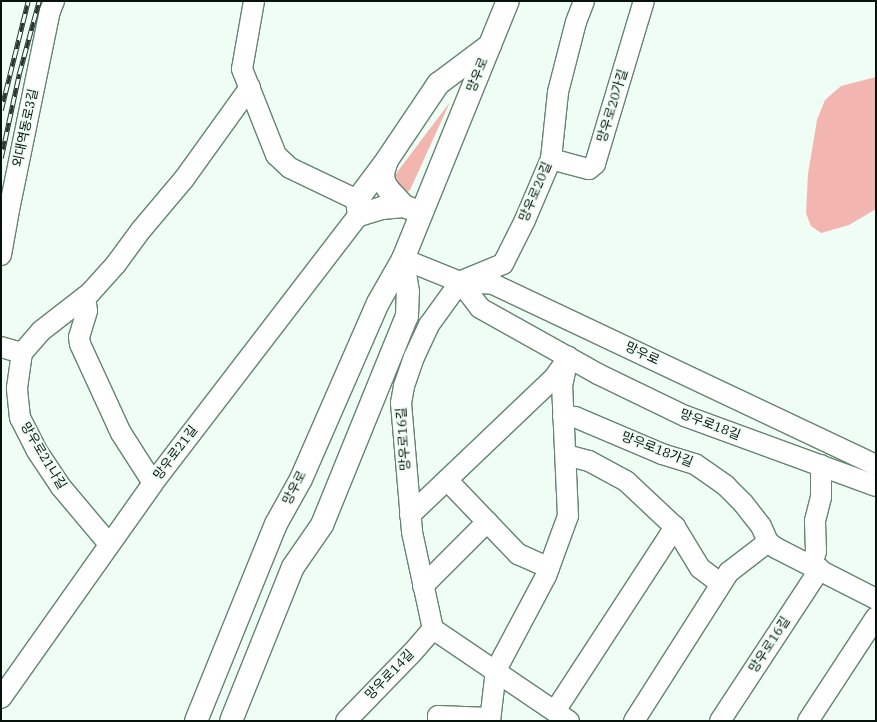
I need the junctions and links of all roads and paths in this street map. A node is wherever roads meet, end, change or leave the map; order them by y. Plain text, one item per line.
1 (54, 1) edge
2 (254, 1) edge
3 (508, 1) edge
4 (584, 1) edge
5 (644, 1) edge
6 (490, 45) junction
7 (250, 87) junction
8 (550, 159) junction
9 (387, 160) junction
10 (358, 208) junction
11 (413, 210) junction
12 (1, 255) edge
13 (403, 259) junction
14 (460, 282) junction
15 (85, 297) junction
16 (1, 347) edge
17 (22, 353) junction
18 (568, 357) junction
19 (563, 416) junction
20 (566, 455) junction
21 (821, 465) junction
22 (876, 465) edge
23 (447, 480) junction
24 (153, 483) junction
25 (876, 486) edge
26 (410, 515) junction
27 (487, 522) junction
28 (675, 527) junction
29 (768, 542) junction
30 (109, 544) junction
31 (816, 567) junction
32 (549, 568) junction
33 (721, 584) junction
34 (422, 586) junction
35 (876, 599) edge
36 (876, 617) edge
37 (432, 629) junction
38 (496, 670) junction
39 (1, 698) edge
40 (562, 716) edge
41 (490, 720) edge
42 (196, 721) edge
43 (231, 721) edge
44 (346, 721) edge
45 (438, 721) edge
46 (634, 721) edge
47 (720, 721) edge
48 (808, 721) edge

1 - 12 street, 외대역동로3길
2 - 7 street
3 - 6 main road, 망우로
4 - 8 street, 망우로20길
5 - 8 street, 망우로20가길
6 - 9 main road
6 - 11 main road, 망우로
7 - 10 street
7 - 15 street
8 - 14 street, 망우로20길
9 - 10 main road
9 - 11 main road
10 - 11 main road
10 - 24 street, 망우로21길
11 - 13 main road, 망우로
13 - 14 street, 망우로
13 - 42 main road, 망우로
13 - 43 main road
14 - 18 street, 망우로18길
14 - 22 street, 망우로
14 - 26 street, 망우로16길
15 - 17 street
15 - 24 street
16 - 17 street
17 - 30 street, 망우로21나길
18 - 19 street
18 - 21 street, 망우로18길
18 - 23 street
19 - 20 street
19 - 29 street, 망우로18가길
20 - 28 street
20 - 32 street
21 - 25 street, 망우로18길
21 - 31 street
23 - 26 street
23 - 27 street
24 - 30 street, 망우로21길
26 - 34 street, 망우로16길
27 - 32 street
27 - 34 street
28 - 33 street
28 - 40 street
29 - 31 street
29 - 33 street
30 - 39 street, 망우로21길
31 - 35 street
31 - 47 street, 망우로16길
32 - 38 street
33 - 46 street
34 - 37 street, 망우로16길
36 - 48 street
37 - 38 street
37 - 44 street, 망우로14길
38 - 40 street
38 - 41 street
41 - 45 street

